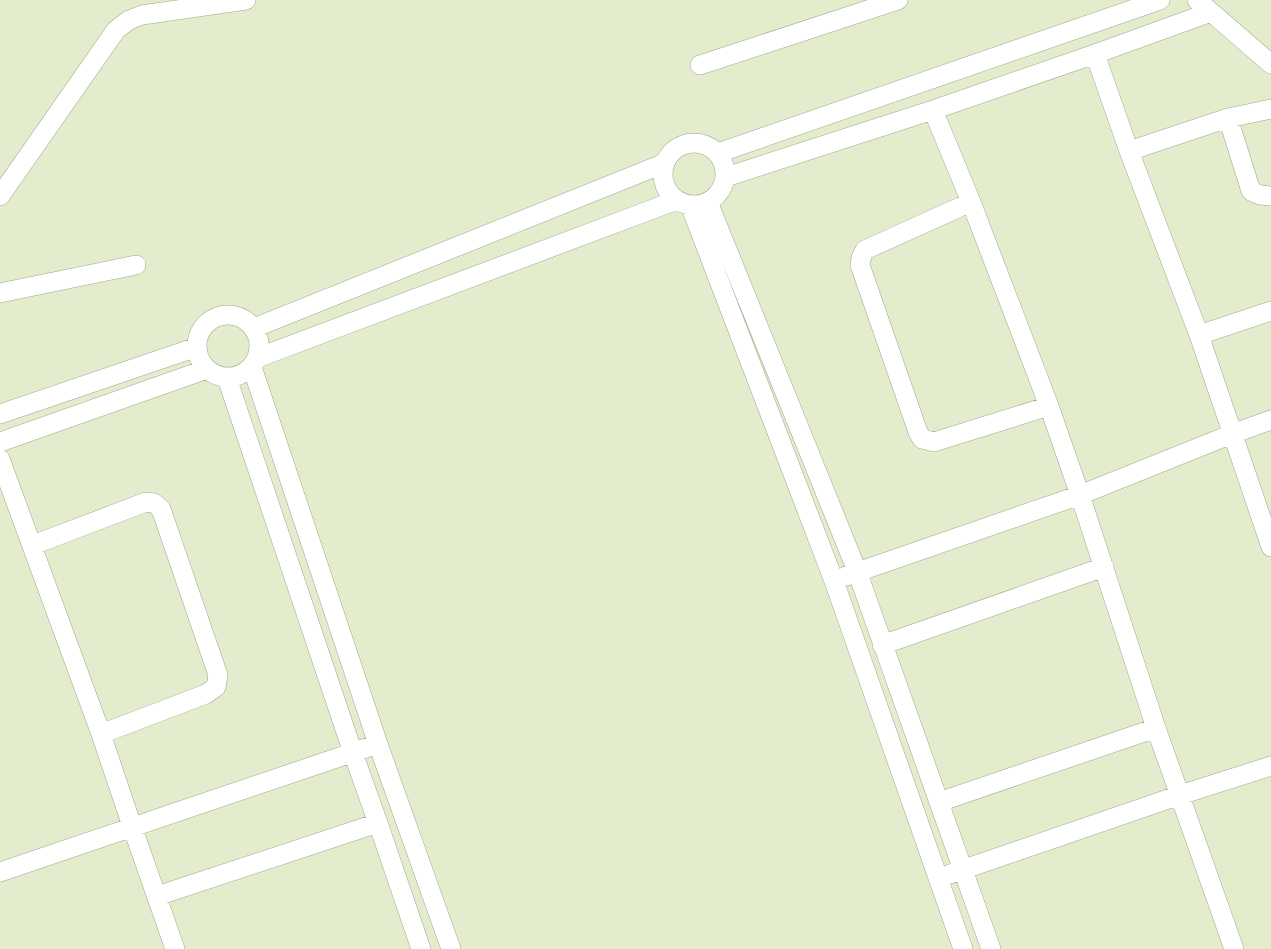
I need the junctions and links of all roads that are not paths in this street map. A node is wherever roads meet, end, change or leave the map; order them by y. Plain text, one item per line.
1 (246, 0) edge
2 (898, 0) edge
3 (1160, 0) edge
4 (1204, 6) edge
5 (1095, 54) junction
6 (1271, 64) edge
7 (700, 65) dead end
8 (1271, 108) edge
9 (934, 110) junction
10 (1228, 118) junction
11 (1129, 151) junction
12 (718, 153) junction
13 (665, 163) junction
14 (726, 177) junction
15 (0, 196) edge
16 (1271, 196) edge
17 (971, 202) junction
18 (692, 203) junction
19 (136, 265) dead end
20 (0, 293) edge
21 (1271, 311) edge
22 (254, 328) junction
23 (1199, 335) junction
24 (197, 346) junction
25 (255, 363) junction
26 (207, 369) junction
27 (226, 378) junction
28 (1049, 406) junction
29 (0, 414) edge
30 (1271, 420) edge
31 (1232, 434) junction
32 (0, 442) edge
33 (0, 459) edge
34 (1080, 495) junction
35 (1269, 536) edge
36 (32, 545) junction
37 (1104, 567) junction
38 (857, 572) junction
39 (834, 581) junction
40 (882, 645) junction
41 (1156, 728) junction
42 (101, 734) junction
43 (378, 744) junction
44 (353, 753) junction
45 (1271, 766) edge
46 (1180, 795) junction
47 (939, 802) junction
48 (378, 823) junction
49 (132, 826) junction
50 (963, 870) junction
51 (0, 872) edge
52 (939, 878) junction
53 (158, 896) junction
54 (176, 949) edge
55 (421, 949) edge
56 (451, 949) edge
57 (963, 949) edge
58 (991, 949) edge
59 (1234, 949) edge

1 - 15 street
2 - 7 street
3 - 12 street
4 - 5 street
4 - 6 street
5 - 9 street
5 - 11 street
8 - 10 street
9 - 14 street
9 - 17 street
10 - 11 street
10 - 16 street
11 - 23 street
12 - 13 street
12 - 14 street
13 - 18 street
13 - 22 street
14 - 18 street
17 - 28 street
17 - 28 street
18 - 25 street
18 - 38 street
18 - 39 street
19 - 20 street
21 - 23 street
22 - 24 street
22 - 25 street
23 - 31 street
24 - 26 street
24 - 29 street
25 - 27 street
25 - 43 street
26 - 27 street
26 - 32 street
27 - 44 street
28 - 34 street
30 - 31 street
31 - 34 street
31 - 35 street
33 - 36 street
34 - 37 street
34 - 38 street
36 - 42 street
36 - 42 street
37 - 40 street
37 - 41 street
38 - 39 street
38 - 40 street
39 - 52 street
40 - 47 street
41 - 46 street
41 - 47 street
42 - 49 street
43 - 44 street
43 - 56 street
44 - 48 street
44 - 49 street
45 - 46 street
46 - 50 street
46 - 59 street
47 - 50 street
48 - 53 street
48 - 55 street
49 - 51 street
49 - 53 street
50 - 52 street
50 - 58 street
52 - 57 street
53 - 54 street

